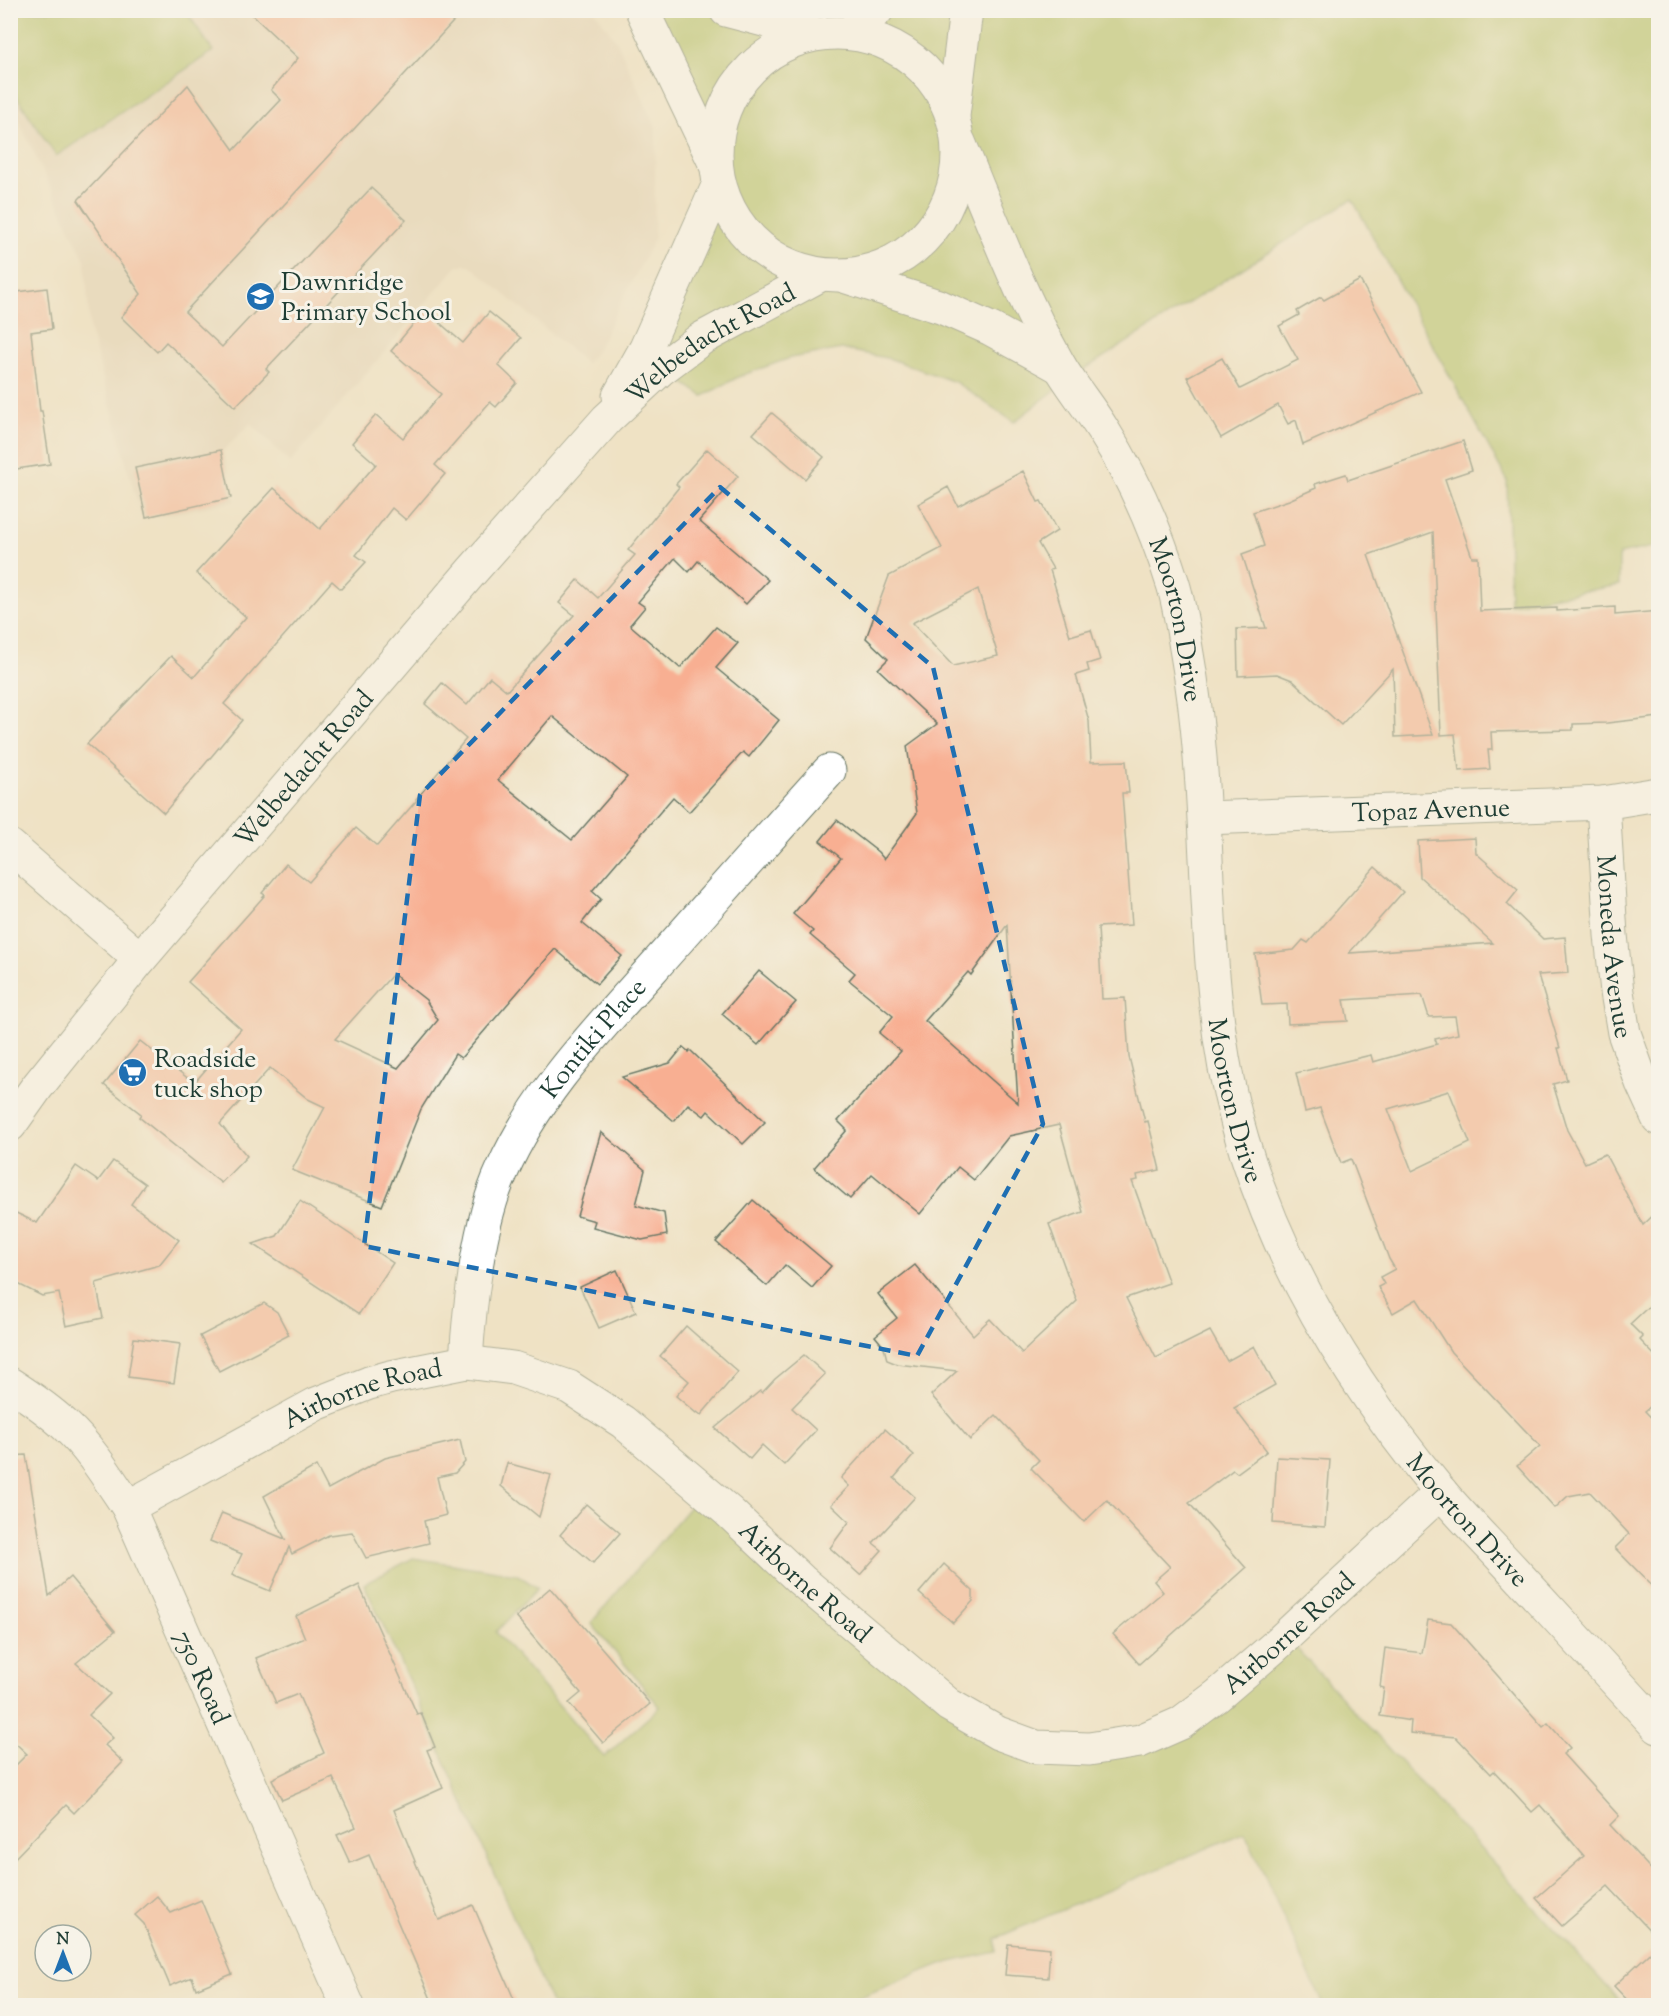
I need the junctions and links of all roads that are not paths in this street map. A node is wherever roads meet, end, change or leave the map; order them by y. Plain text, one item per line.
1 (642, 10) edge
2 (726, 10) edge
3 (877, 10) edge
4 (966, 10) edge
5 (850, 32) junction
6 (817, 34) junction
7 (956, 129) junction
8 (717, 174) junction
9 (832, 275) junction
10 (1060, 367) junction
11 (606, 419) junction
12 (829, 771) dead end
13 (1659, 794) edge
14 (1602, 803) junction
15 (1205, 818) junction
16 (10, 846) edge
17 (140, 959) junction
18 (1659, 1118) edge
19 (10, 1125) edge
20 (466, 1362) junction
21 (10, 1384) edge
22 (1441, 1492) junction
23 (128, 1507) junction
24 (1659, 1727) edge
25 (348, 2006) edge

1 - 8 street
2 - 6 street
3 - 5 street
4 - 7 street, Welbedacht Road
5 - 6 street
5 - 7 street, Moorton Drive
6 - 8 street
7 - 9 street, Welbedacht Road
7 - 10 street, Moorton Drive
8 - 9 street, Moorton Drive
8 - 11 street, Welbedacht Road
9 - 10 street, Moorton Drive
9 - 11 street, Welbedacht Road
10 - 15 street, Moorton Drive
11 - 17 street, Welbedacht Road
12 - 20 street, Kontiki Place
13 - 14 street, Topaz Avenue
14 - 15 street, Topaz Avenue
14 - 18 street, Moneda Avenue
15 - 22 street, Moorton Drive
16 - 17 street
17 - 19 street, Welbedacht Road
20 - 22 street, Airborne Road
20 - 23 street, Airborne Road
21 - 23 street, 750 Road
22 - 24 street, Moorton Drive
23 - 25 street, 750 Road

